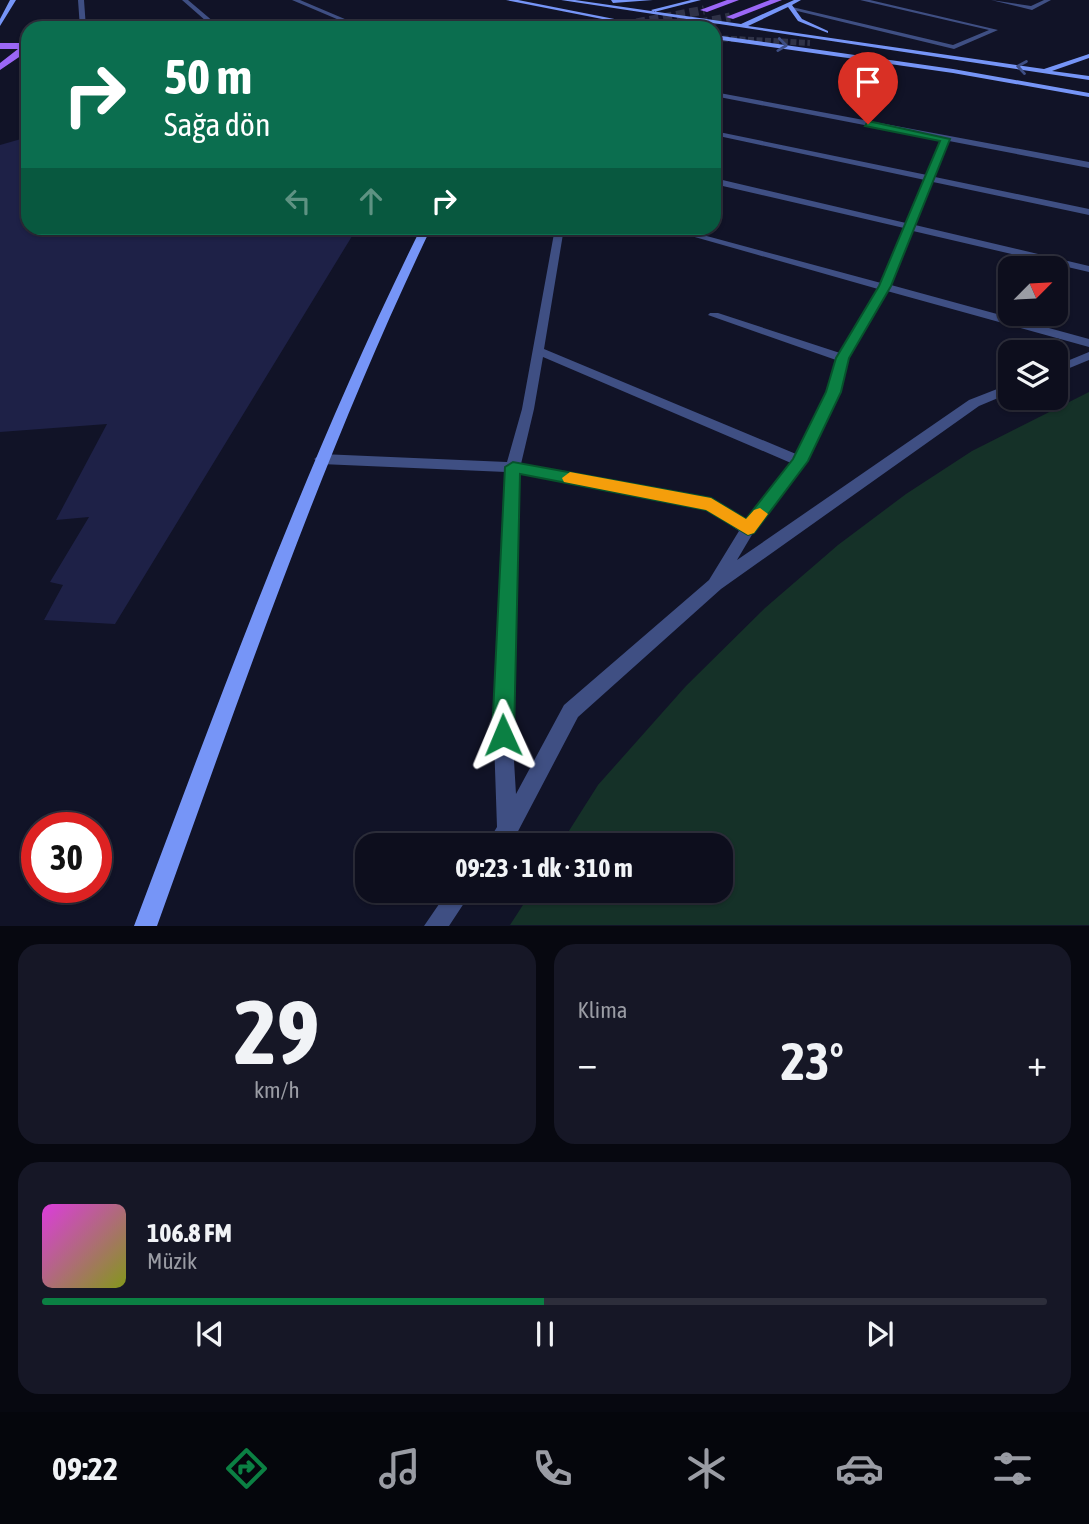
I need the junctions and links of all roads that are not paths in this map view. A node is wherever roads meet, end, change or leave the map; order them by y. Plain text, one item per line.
1 (13, 0) edge
2 (81, 0) edge
3 (185, 0) edge
4 (295, 0) edge
5 (509, 0) edge
6 (546, 0) edge
7 (564, 0) edge
8 (580, 0) edge
9 (650, 0) edge
10 (698, 0) edge
11 (736, 0) edge
12 (778, 0) edge
13 (798, 0) edge
14 (863, 0) edge
15 (994, 0) edge
16 (1048, 0) edge
17 (531, 5) junction
18 (791, 7) junction
19 (704, 10) tunnel mouth
20 (646, 12) junction
21 (730, 17) tunnel mouth
22 (82, 21) edge
23 (210, 21) edge
24 (346, 21) edge
25 (612, 21) joint
26 (708, 21) edge
27 (721, 23) tunnel mouth
28 (0, 24) edge
29 (742, 26) junction
30 (721, 33) tunnel mouth
31 (721, 36) edge
32 (810, 43) tunnel mouth
33 (868, 43) junction
34 (0, 46) edge
35 (21, 46) edge
36 (21, 51) edge
37 (1089, 56) edge
38 (21, 66) edge
39 (0, 67) edge
40 (1045, 70) junction
41 (1089, 78) edge
42 (1089, 88) edge
43 (721, 95) edge
44 (1089, 95) edge
45 (721, 135) edge
46 (946, 139) junction
47 (1089, 165) edge
48 (930, 179) junction
49 (721, 183) edge
50 (1089, 212) edge
51 (908, 228) junction
52 (422, 235) edge
53 (558, 235) edge
54 (694, 235) edge
55 (1089, 269) edge
56 (885, 286) junction
57 (714, 315) dead end
58 (1089, 342) edge
59 (538, 351) junction
60 (1089, 356) edge
61 (843, 358) junction
62 (1068, 365) edge
63 (998, 393) edge
64 (321, 459) junction
65 (800, 461) junction
66 (513, 467) junction
67 (748, 529) junction
68 (715, 584) junction
69 (508, 830) junction
70 (506, 833) edge
71 (452, 903) edge
72 (145, 926) edge
73 (435, 926) edge

1 - 28 main road
2 - 22 street
3 - 23 street
4 - 24 street
5 - 17 main road
6 - 17 main road
7 - 20 main road
8 - 9 main road
10 - 20 main road
11 - 19 main road
12 - 21 main road
13 - 18 main road
14 - 18 street
15 - 16 street
17 - 25 main road
18 - 29 main road
18 - 33 main road
20 - 25 main road
20 - 26 main road
27 - 29 main road
29 - 30 main road
29 - 33 main road
31 -> 44 main road
32 - 42 main road
40 -> 33 main road
34 - 35 main road
36 - 39 main road
37 - 40 main road
38 - 39 main road
40 - 41 main road
43 - 46 street
45 - 48 street
46 - 47 street
46 - 48 street
48 - 50 street
48 - 51 street
49 - 51 street
51 - 55 street
51 - 56 street
52 - 64 main road
53 - 59 street
54 - 56 street
56 - 58 street
56 - 61 street
57 - 61 street
59 - 65 street
59 - 66 street
60 - 62 street
61 - 65 street
63 - 68 street
64 - 66 street
64 - 72 main road
65 - 67 street
66 - 67 street
66 - 69 street
67 - 68 street
68 - 69 street
69 - 70 street
71 - 73 street

